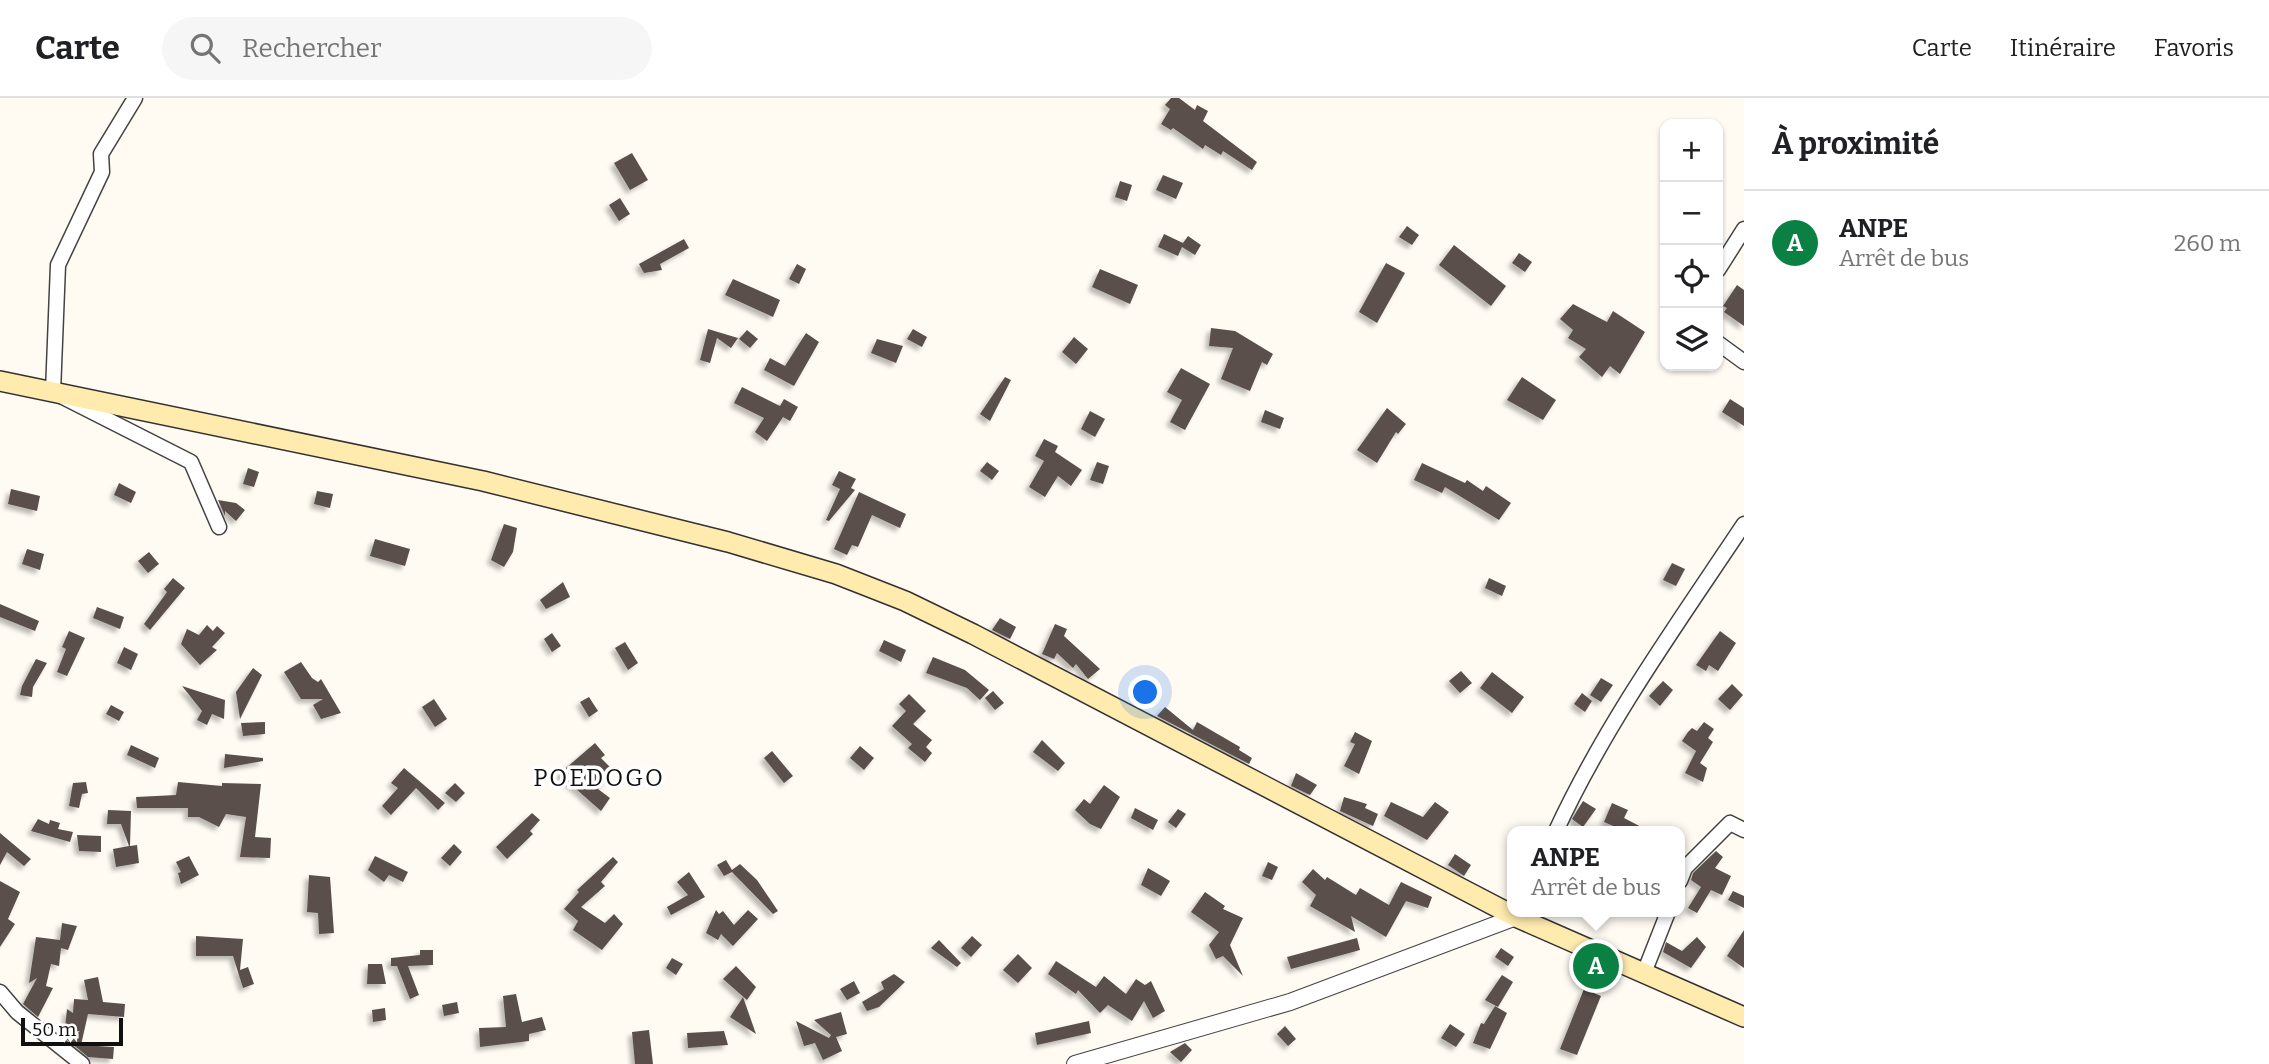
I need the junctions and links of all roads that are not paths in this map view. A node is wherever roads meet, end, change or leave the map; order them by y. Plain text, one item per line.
1 (135, 98) edge
2 (1744, 229) edge
3 (1723, 263) edge
4 (1723, 347) edge
5 (1744, 362) edge
6 (0, 381) edge
7 (53, 392) junction
8 (1744, 524) edge
9 (219, 527) dead end
10 (1558, 826) edge
11 (1744, 830) edge
12 (1685, 869) edge
13 (1507, 908) edge
14 (1510, 917) edge
15 (1524, 917) edge
16 (1666, 917) edge
17 (1644, 973) junction
18 (0, 992) edge
19 (1744, 1017) edge
20 (82, 1064) edge
21 (1075, 1064) edge

1 - 7 street
2 - 3 street
4 - 5 street
6 - 7 main road
7 - 9 street
7 - 13 main road
8 - 10 street
11 - 12 street
14 - 21 street
15 - 17 main road
16 - 17 street
17 - 19 main road
18 - 20 street

